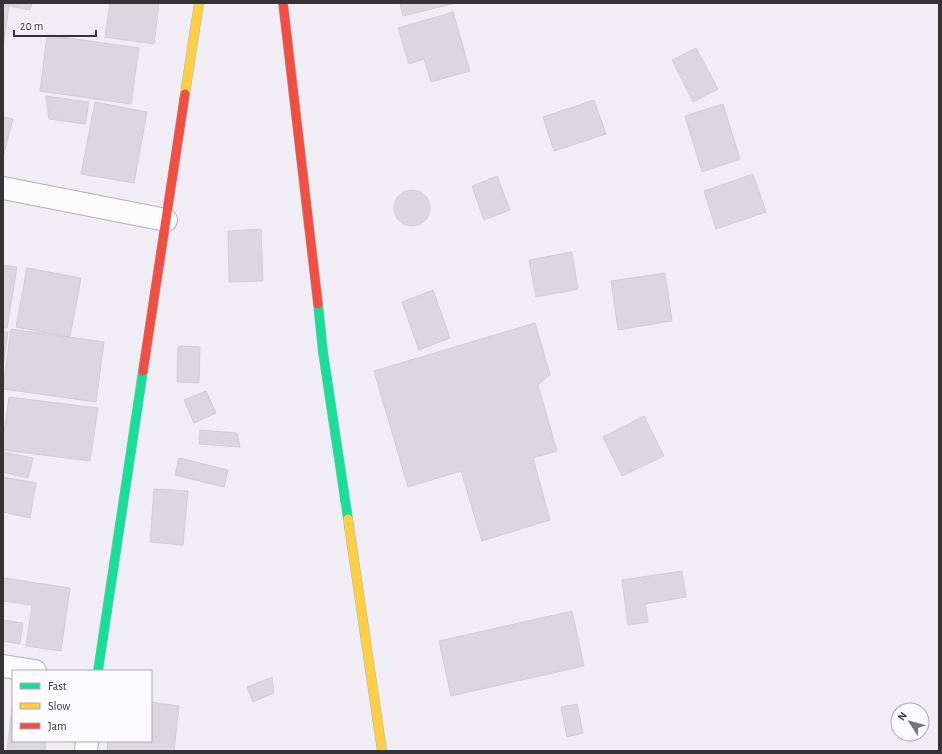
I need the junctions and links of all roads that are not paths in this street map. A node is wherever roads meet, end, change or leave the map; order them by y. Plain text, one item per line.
1 (199, 3) edge
2 (284, 3) edge
3 (3, 188) edge
4 (166, 220) junction
5 (3, 666) edge
6 (29, 670) edge
7 (98, 670) edge
8 (382, 751) edge

1 - 4 main road
2 - 8 main road
3 - 4 street
4 - 7 main road
5 - 6 street

